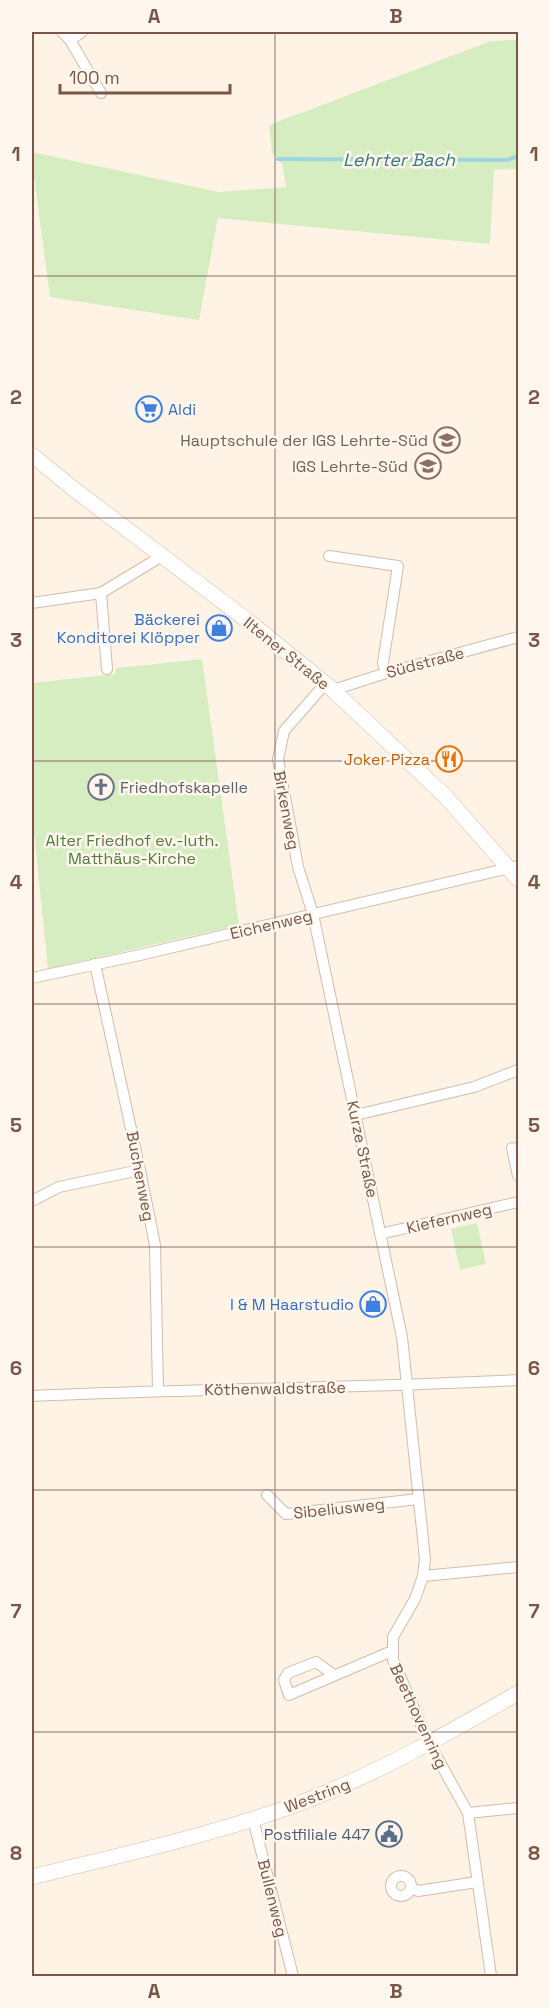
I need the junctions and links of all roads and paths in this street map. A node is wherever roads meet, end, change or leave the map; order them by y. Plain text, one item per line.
1 (82, 32) edge
2 (66, 36) edge
3 (102, 93) dead end
4 (32, 455) edge
5 (162, 556) junction
6 (329, 556) dead end
7 (101, 593) junction
8 (32, 603) edge
9 (519, 636) edge
10 (107, 669) dead end
11 (386, 673) junction
12 (329, 687) junction
13 (515, 871) edge
14 (313, 914) junction
15 (95, 964) junction
16 (32, 978) edge
17 (519, 1070) edge
18 (356, 1115) junction
19 (512, 1148) dead end
20 (140, 1170) junction
21 (519, 1176) edge
22 (32, 1201) edge
23 (519, 1202) edge
24 (380, 1234) junction
25 (519, 1380) edge
26 (406, 1385) junction
27 (158, 1390) junction
28 (32, 1396) edge
29 (267, 1495) dead end
30 (418, 1499) junction
31 (519, 1567) edge
32 (423, 1576) junction
33 (392, 1651) junction
34 (334, 1675) dead end
35 (519, 1693) edge
36 (429, 1743) junction
37 (519, 1808) edge
38 (468, 1813) junction
39 (253, 1819) junction
40 (32, 1877) edge
41 (477, 1882) junction
42 (411, 1888) dead end
43 (293, 1977) edge
44 (491, 1977) edge

1 - 2 street
2 - 3 street
4 - 5 street, Iltener Straße
5 - 7 street
5 - 12 street, Iltener Straße
6 - 11 street
7 - 8 street
7 - 10 street
9 - 11 street, Südstraße
11 - 12 street, Südstraße
12 - 13 street, Iltener Straße
12 - 14 street, Birkenweg
13 - 14 street, Eichenweg
14 - 15 street, Eichenweg
14 - 18 street, Kurze Straße
15 - 16 street, Eichenweg
15 - 20 street, Buchenweg
17 - 18 street
18 - 24 street, Kurze Straße
19 - 21 street
20 - 22 street
20 - 27 street, Buchenweg
23 - 24 street, Kiefernweg
24 - 26 street, Kurze Straße
25 - 26 street, Köthenwaldstraße
26 - 27 street, Köthenwaldstraße
26 - 30 street, Beethovenring
27 - 28 street, Köthenwaldstraße
29 - 30 street, Sibeliusweg
30 - 32 street, Beethovenring
31 - 32 street
32 - 33 street, Beethovenring
33 - 34 street
33 - 36 street, Beethovenring
35 - 36 street, Westring
36 - 38 street, Beethovenring
36 - 39 street, Westring
37 - 38 street
38 - 41 street, Beethovenring
39 - 40 street, Westring
39 - 43 street, Bullenweg
41 - 42 street
41 - 44 street, Beethovenring

